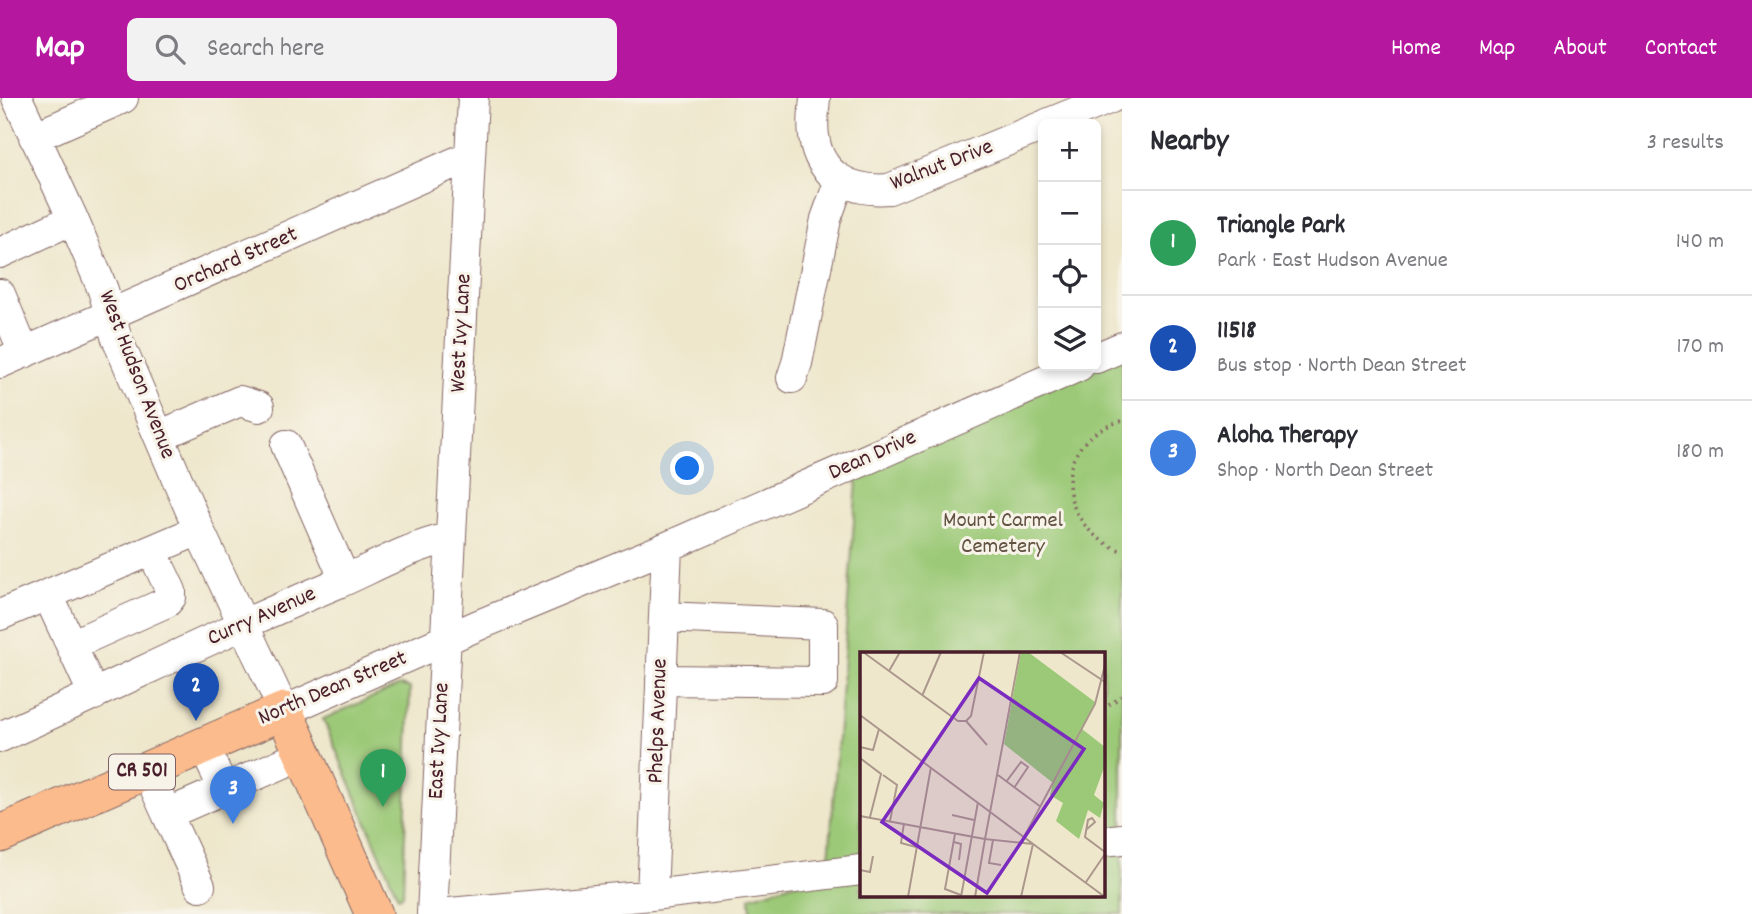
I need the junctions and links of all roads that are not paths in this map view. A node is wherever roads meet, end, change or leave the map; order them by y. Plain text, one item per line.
1 (17, 98) edge
2 (123, 98) edge
3 (473, 98) edge
4 (815, 98) edge
5 (1111, 98) edge
6 (1060, 119) edge
7 (1038, 128) edge
8 (34, 137) junction
9 (470, 156) junction
10 (840, 180) junction
11 (73, 219) junction
12 (0, 253) edge
13 (0, 295) edge
14 (110, 316) junction
15 (1122, 347) edge
16 (1101, 356) edge
17 (12, 358) edge
18 (1068, 371) edge
19 (792, 378) dead end
20 (259, 407) dead end
21 (159, 436) junction
22 (286, 445) dead end
23 (199, 530) junction
24 (667, 547) junction
25 (152, 551) junction
26 (449, 553) junction
27 (345, 580) junction
28 (48, 594) junction
29 (0, 615) edge
30 (664, 617) junction
31 (242, 625) junction
32 (445, 640) junction
33 (71, 645) junction
34 (661, 680) junction
35 (94, 695) junction
36 (284, 711) junction
37 (0, 737) edge
38 (203, 746) junction
39 (304, 754) junction
40 (147, 770) junction
41 (224, 789) junction
42 (167, 814) junction
43 (0, 834) edge
44 (1122, 839) edge
45 (1104, 841) edge
46 (860, 870) edge
47 (200, 886) dead end
48 (652, 895) junction
49 (374, 914) edge
50 (432, 914) edge
51 (438, 914) edge

1 - 8 street, West Hudson Avenue
2 - 8 street
3 - 9 street, West Ivy Lane
4 - 10 street
5 - 6 street, Walnut Drive
7 - 10 street, Walnut Drive
8 - 11 street, West Hudson Avenue
9 - 14 street, Orchard Street
9 - 26 street, West Ivy Lane
10 - 19 street
11 - 12 street
11 - 14 street, West Hudson Avenue
13 - 17 street
14 - 17 street, Orchard Street
14 - 21 street, West Hudson Avenue
15 - 16 street
18 - 24 street, Dean Drive
20 - 21 street
21 - 23 street, West Hudson Avenue
22 - 27 street
23 - 25 street
23 - 31 street, West Hudson Avenue
24 - 30 street, Phelps Avenue
24 - 32 street, North Dean Street
25 - 28 street
25 - 33 street
26 - 27 street, Curry Avenue
26 - 32 street, East Ivy Lane
27 - 31 street, Curry Avenue
28 - 29 street
28 - 33 street
30 - 34 street, Phelps Avenue
30 - 34 street
31 - 35 street, Curry Avenue
31 - 36 street, West Hudson Avenue
32 - 36 street, North Dean Street
32 - 50 street, East Ivy Lane
33 - 35 street
34 - 48 street, Phelps Avenue
35 - 37 street, Curry Avenue
36 - 38 main road, North Dean Street / CR 501
36 - 39 main road
38 - 40 main road, North Dean Street / CR 501
38 - 41 street
39 - 41 street
39 - 49 main road
40 - 42 street
40 - 43 main road, North Dean Street / CR 501
41 - 42 street
42 - 47 street
44 - 45 street
46 - 48 street
48 - 51 street

